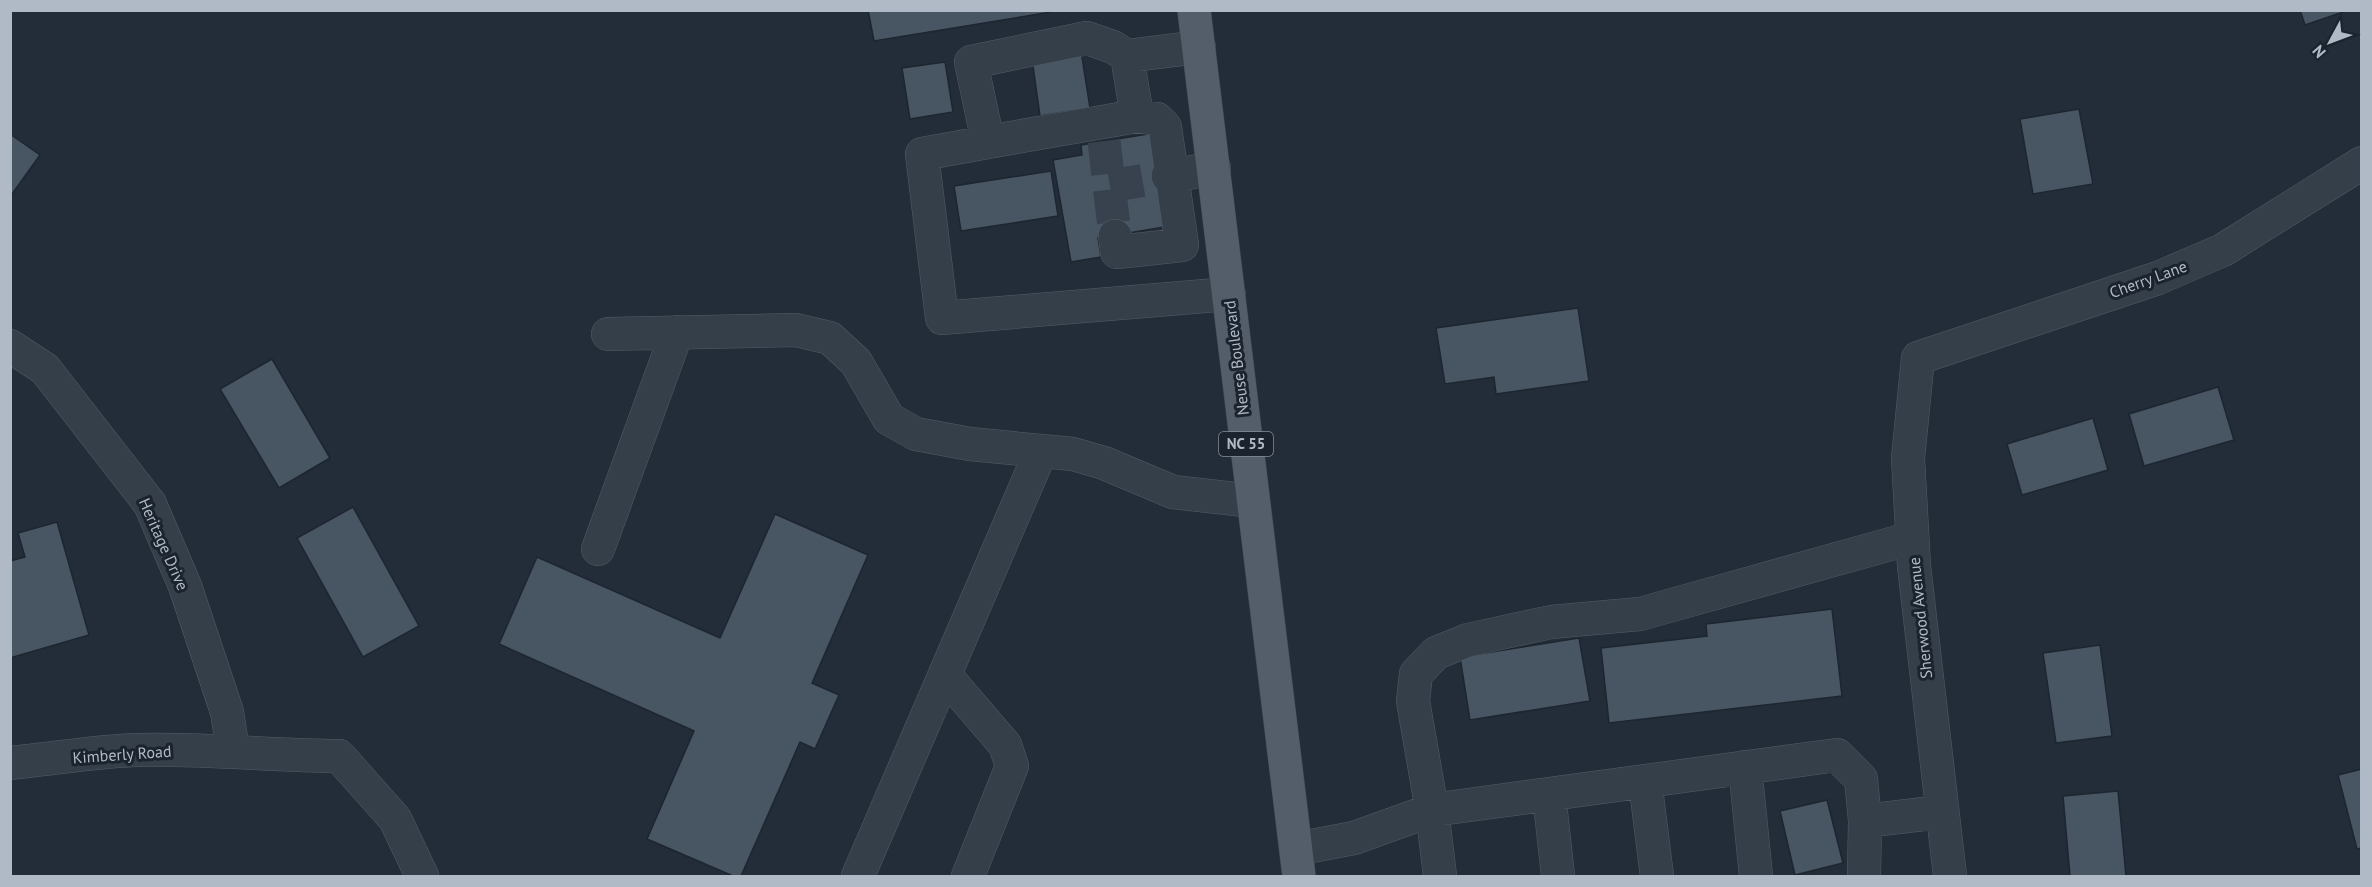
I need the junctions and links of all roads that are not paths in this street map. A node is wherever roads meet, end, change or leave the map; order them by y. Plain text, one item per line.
1 (1194, 10) edge
2 (1199, 47) junction
3 (1127, 56) junction
4 (1137, 116) junction
5 (988, 142) junction
6 (2361, 163) edge
7 (1214, 168) junction
8 (1170, 176) junction
9 (1229, 294) junction
10 (1124, 303) junction
11 (677, 332) junction
12 (608, 334) dead end
13 (10, 346) edge
14 (1918, 358) joint
15 (1041, 451) junction
16 (1253, 501) junction
17 (1912, 538) junction
18 (598, 549) dead end
19 (945, 675) junction
20 (233, 751) junction
21 (10, 763) edge
22 (1745, 767) junction
23 (1645, 781) junction
24 (1549, 794) junction
25 (1432, 810) junction
26 (1941, 812) junction
27 (1865, 821) junction
28 (1297, 863) edge
29 (422, 876) edge
30 (858, 876) edge
31 (968, 876) edge
32 (1440, 876) edge
33 (1558, 876) edge
34 (1657, 876) edge
35 (1756, 876) edge
36 (1864, 876) edge
37 (1950, 876) edge

1 - 2 main road, Neuse Boulevard / NC 55
2 - 3 street
2 - 7 main road, Neuse Boulevard / NC 55
3 - 4 street
3 - 5 street
4 - 5 street
4 - 8 street
5 - 10 street
6 - 14 street, Cherry Lane
7 - 8 street
7 - 9 main road, Neuse Boulevard / NC 55
8 - 10 street
9 - 10 street
9 - 16 main road, Neuse Boulevard / NC 55
11 - 12 street
11 - 15 street
11 - 18 street
13 - 20 street, Heritage Drive
14 - 17 street, Sherwood Avenue
15 - 16 street
15 - 19 street
16 - 28 main road, Neuse Boulevard / NC 55
17 - 25 street
17 - 26 street, Sherwood Avenue
19 - 30 street
19 - 31 street
20 - 21 street, Kimberly Road
20 - 29 street, Kimberly Road
22 - 23 street, Neuse Boulevard
22 - 27 street, Neuse Boulevard
22 - 35 street
23 - 24 street, Neuse Boulevard
23 - 34 street
24 - 25 street, Neuse Boulevard
24 - 33 street
25 - 28 street, Neuse Boulevard
25 - 32 street
26 - 27 street
26 - 37 street, Sherwood Avenue
27 - 36 street

